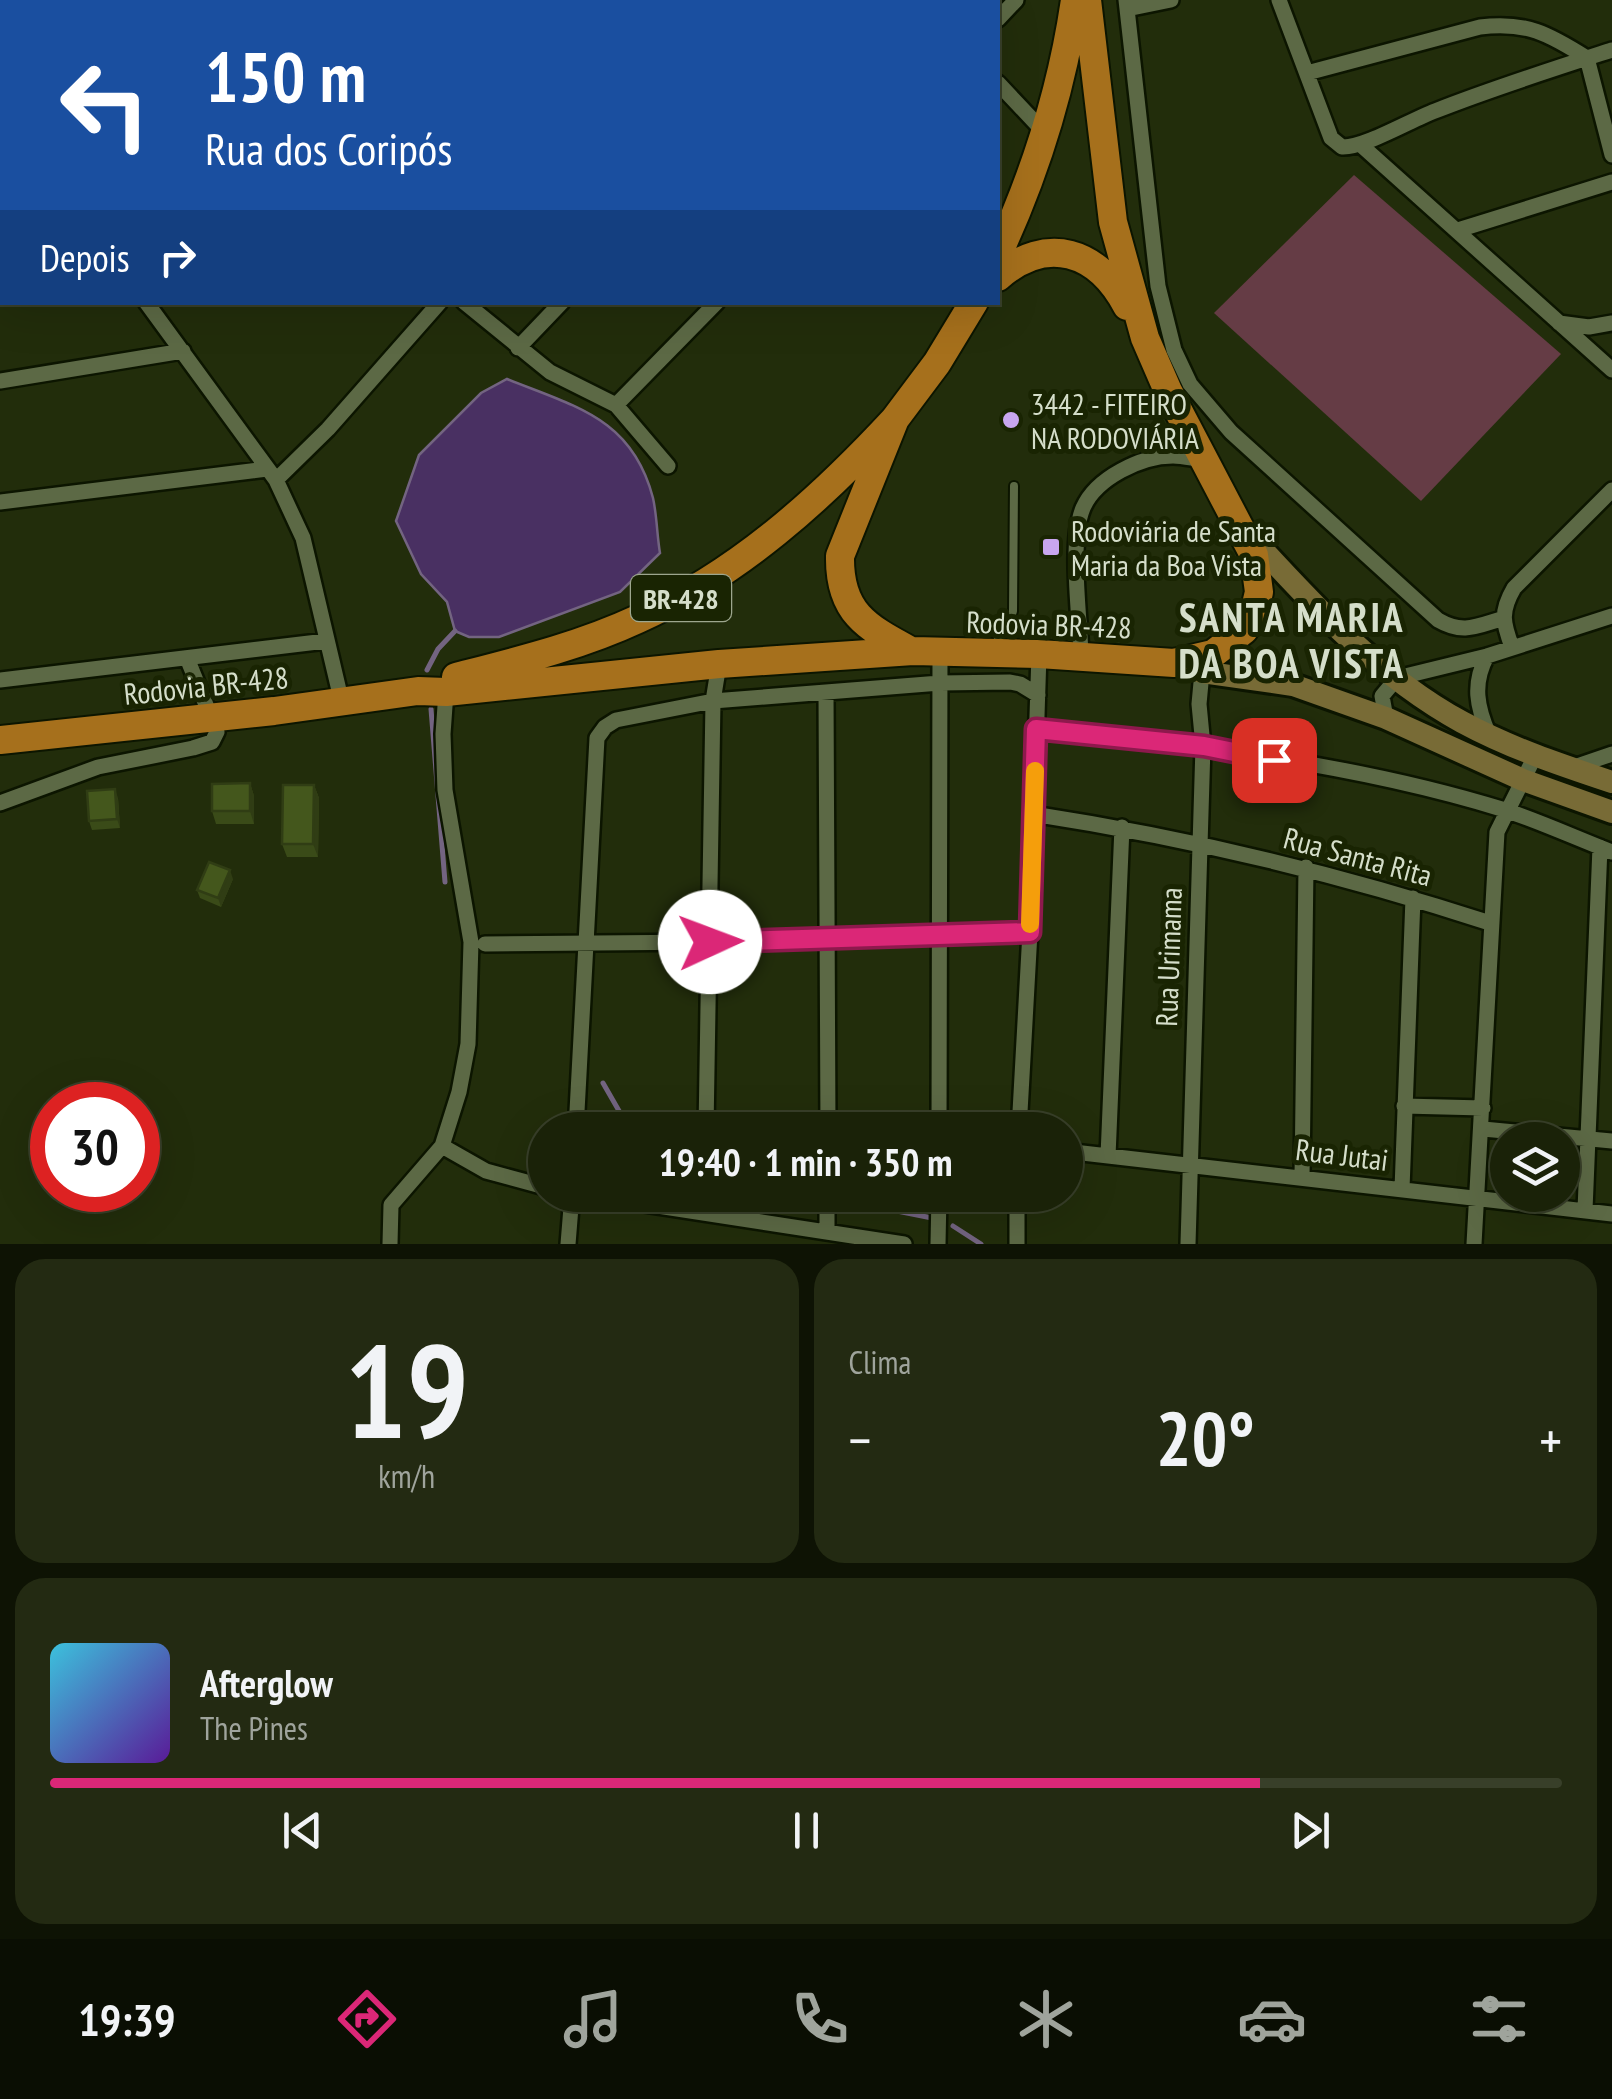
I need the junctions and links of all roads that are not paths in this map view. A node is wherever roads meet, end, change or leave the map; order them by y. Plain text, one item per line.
1 (1075, 0) edge
2 (1087, 0) edge
3 (1171, 0) edge
4 (1278, 0) edge
5 (1126, 5) edge
6 (1612, 50) edge
7 (1587, 58) junction
8 (1307, 74) junction
9 (1003, 89) edge
10 (1046, 134) junction
11 (1362, 146) junction
12 (1612, 155) edge
13 (1612, 182) edge
14 (1458, 230) junction
15 (1000, 250) edge
16 (1000, 276) edge
17 (148, 305) edge
18 (437, 305) edge
19 (468, 305) edge
20 (559, 305) edge
21 (714, 305) edge
22 (972, 305) edge
23 (1555, 322) junction
24 (1612, 324) edge
25 (1145, 338) junction
26 (518, 348) junction
27 (183, 351) junction
28 (1612, 370) edge
29 (0, 381) edge
30 (616, 405) junction
31 (895, 419) junction
32 (1204, 460) junction
33 (668, 466) dead end
34 (271, 474) junction
35 (1014, 486) dead end
36 (1612, 490) edge
37 (0, 502) edge
38 (1242, 528) junction
39 (1612, 616) edge
40 (1502, 619) junction
41 (326, 641) junction
42 (1512, 647) junction
43 (926, 652) junction
44 (986, 654) junction
45 (1039, 654) junction
46 (1081, 656) junction
47 (1487, 656) junction
48 (188, 658) junction
49 (1174, 663) junction
50 (719, 664) junction
51 (1202, 672) junction
52 (1398, 678) junction
53 (0, 680) edge
54 (940, 683) junction
55 (418, 691) junction
56 (446, 692) junction
57 (826, 692) junction
58 (1038, 695) junction
59 (713, 701) junction
60 (342, 704) junction
61 (212, 718) junction
62 (1386, 718) junction
63 (1036, 729) junction
64 (1490, 735) junction
65 (0, 740) edge
66 (1204, 746) junction
67 (1612, 754) edge
68 (1535, 756) junction
69 (1596, 773) edge
70 (1523, 780) junction
71 (0, 803) edge
72 (1507, 811) junction
73 (1612, 812) edge
74 (1034, 814) junction
75 (1122, 828) junction
76 (1199, 844) junction
77 (1606, 849) edge
78 (1306, 867) junction
79 (1413, 898) junction
80 (1490, 923) junction
81 (1030, 932) junction
82 (941, 935) junction
83 (830, 937) junction
84 (586, 942) junction
85 (710, 942) junction
86 (485, 944) dead end
87 (1404, 1106) junction
88 (1483, 1108) junction
89 (577, 1112) edge
90 (706, 1112) edge
91 (828, 1112) edge
92 (939, 1112) edge
93 (1020, 1112) edge
94 (1483, 1128) junction
95 (1588, 1139) junction
96 (1612, 1141) edge
97 (442, 1146) junction
98 (1083, 1153) edge
99 (1108, 1156) junction
100 (1190, 1165) junction
101 (1302, 1177) junction
102 (528, 1182) edge
103 (1402, 1189) junction
104 (1479, 1200) junction
105 (1585, 1210) junction
106 (571, 1212) edge
107 (704, 1212) edge
108 (827, 1212) edge
109 (939, 1212) edge
110 (1017, 1212) edge
111 (1612, 1214) edge
112 (827, 1231) junction
113 (861, 1240) edge
114 (390, 1244) edge
115 (568, 1244) edge
116 (904, 1244) edge
117 (938, 1244) edge
118 (1017, 1244) edge
119 (1188, 1244) edge
120 (1474, 1244) edge

1 - 10 highway
2 - 25 highway, Rodovia BR-428 / BR-428
3 - 5 street
4 - 8 street
5 - 40 street
6 - 7 street
7 - 8 street
7 - 11 street
7 - 12 street
8 - 11 street
9 - 10 street
10 - 15 highway
11 - 14 street
13 - 14 street
14 - 23 street
16 - 25 highway
17 - 27 street
18 - 34 street
19 - 26 street
20 - 26 street
21 - 30 street
22 - 31 highway, BR-428
23 - 24 street
23 - 28 street
25 - 32 highway, Rodovia BR-428 / BR-428
26 - 30 street
27 - 29 street
27 - 34 street
30 - 33 street
31 - 43 highway
31 - 55 highway, Rodovia BR-428 / BR-428
32 - 38 highway, Rodovia BR-428 / BR-428
32 - 46 street
34 - 37 street
34 - 41 street
35 - 44 lane
36 - 40 street
38 - 49 highway, Rodovia BR-428 / BR-428
38 - 52 main road
39 - 42 street
40 - 42 street
41 - 48 street
41 - 60 street
42 - 47 street
43 - 44 highway, Rodovia BR-428 / BR-428
43 - 50 highway, Rodovia BR-428 / BR-428
43 - 54 street
44 - 45 highway, Rodovia BR-428 / BR-428
45 - 46 highway, Rodovia BR-428 / BR-428
45 - 58 street
46 - 49 highway, Rodovia BR-428 / BR-428
47 - 52 street
47 - 64 street
48 - 53 street
48 - 61 street
49 - 51 main road
50 - 56 highway, Rodovia BR-428 / BR-428
50 - 59 street
51 - 62 main road
51 - 66 street, Rua Urimama
52 - 62 street
52 - 64 main road
54 - 57 street
54 - 58 street
54 - 82 street
55 - 56 highway, Rodovia BR-428 / BR-428
55 - 60 highway, Rodovia BR-428 / BR-428
56 - 97 street
57 - 59 street
57 - 83 street
58 - 63 street
59 - 84 street
59 - 85 street
60 - 61 highway, Rodovia BR-428 / BR-428
61 - 65 highway, Rodovia BR-428 / BR-428
61 - 71 street
62 - 70 main road
63 - 66 street
63 - 74 street
64 - 68 main road
66 - 72 street
66 - 76 street, Rua Urimama
67 - 69 street
68 - 69 main road
68 - 70 street
70 - 72 street
70 - 73 main road
72 - 77 street
72 - 80 street
74 - 75 street, Rua Santa Rita
74 - 81 street
75 - 76 street, Rua Santa Rita
75 - 99 street
76 - 78 street, Rua Santa Rita
76 - 100 street, Rua Urimama
77 - 95 street
78 - 79 street, Rua Santa Rita
78 - 101 street
79 - 80 street, Rua Santa Rita
79 - 87 street
80 - 88 street
81 - 82 street
81 - 93 street
82 - 83 street
82 - 92 street
83 - 85 street
83 - 91 street
84 - 85 street
84 - 86 street
84 - 89 street
85 - 90 street
87 - 88 street
87 - 103 street
88 - 94 street
94 - 95 street
94 - 104 street
95 - 96 street
95 - 105 street
97 - 102 street
97 - 114 street
98 - 99 street, Rua Jutai
99 - 100 street, Rua Jutai
100 - 101 street, Rua Jutai
100 - 119 street, Rua Urimama
101 - 103 street, Rua Jutai
103 - 104 street, Rua Jutai
104 - 105 street, Rua Jutai
104 - 120 street
105 - 111 street, Rua Jutai
106 - 115 street
107 - 112 street
108 - 112 street
109 - 117 street
110 - 118 street
112 - 113 street
113 - 116 street

